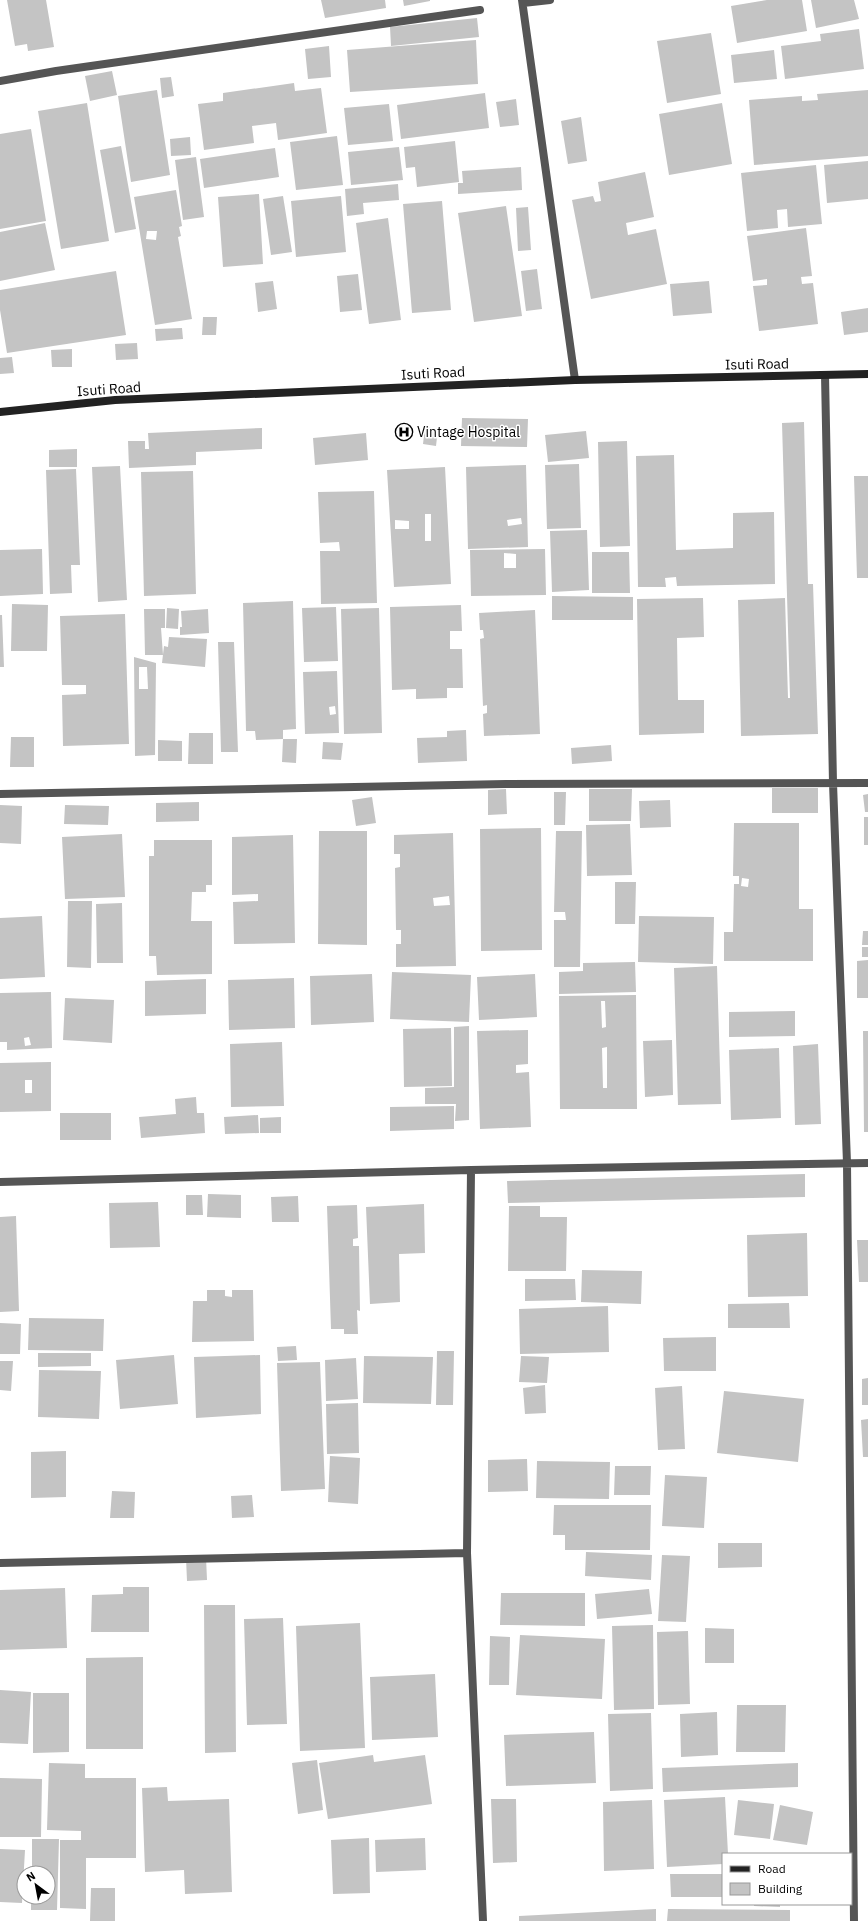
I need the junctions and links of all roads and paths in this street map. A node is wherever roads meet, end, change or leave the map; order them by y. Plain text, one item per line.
1 (550, 0) edge
2 (522, 1) edge
3 (480, 10) dead end
4 (0, 81) edge
5 (868, 374) edge
6 (825, 375) junction
7 (575, 380) junction
8 (0, 412) edge
9 (833, 783) junction
10 (868, 783) edge
11 (0, 794) edge
12 (868, 1162) edge
13 (847, 1163) junction
14 (471, 1170) junction
15 (0, 1182) edge
16 (467, 1553) junction
17 (0, 1562) edge
18 (483, 1921) edge
19 (854, 1921) edge

1 - 2 street
2 - 7 street
3 - 4 street
5 - 6 street, Isuti Road
6 - 7 street, Isuti Road
6 - 9 street
7 - 8 street, Isuti Road
9 - 10 street
9 - 11 street
9 - 13 street
12 - 13 street
13 - 14 street
13 - 19 street
14 - 15 street
14 - 16 street
16 - 17 street
16 - 18 street

